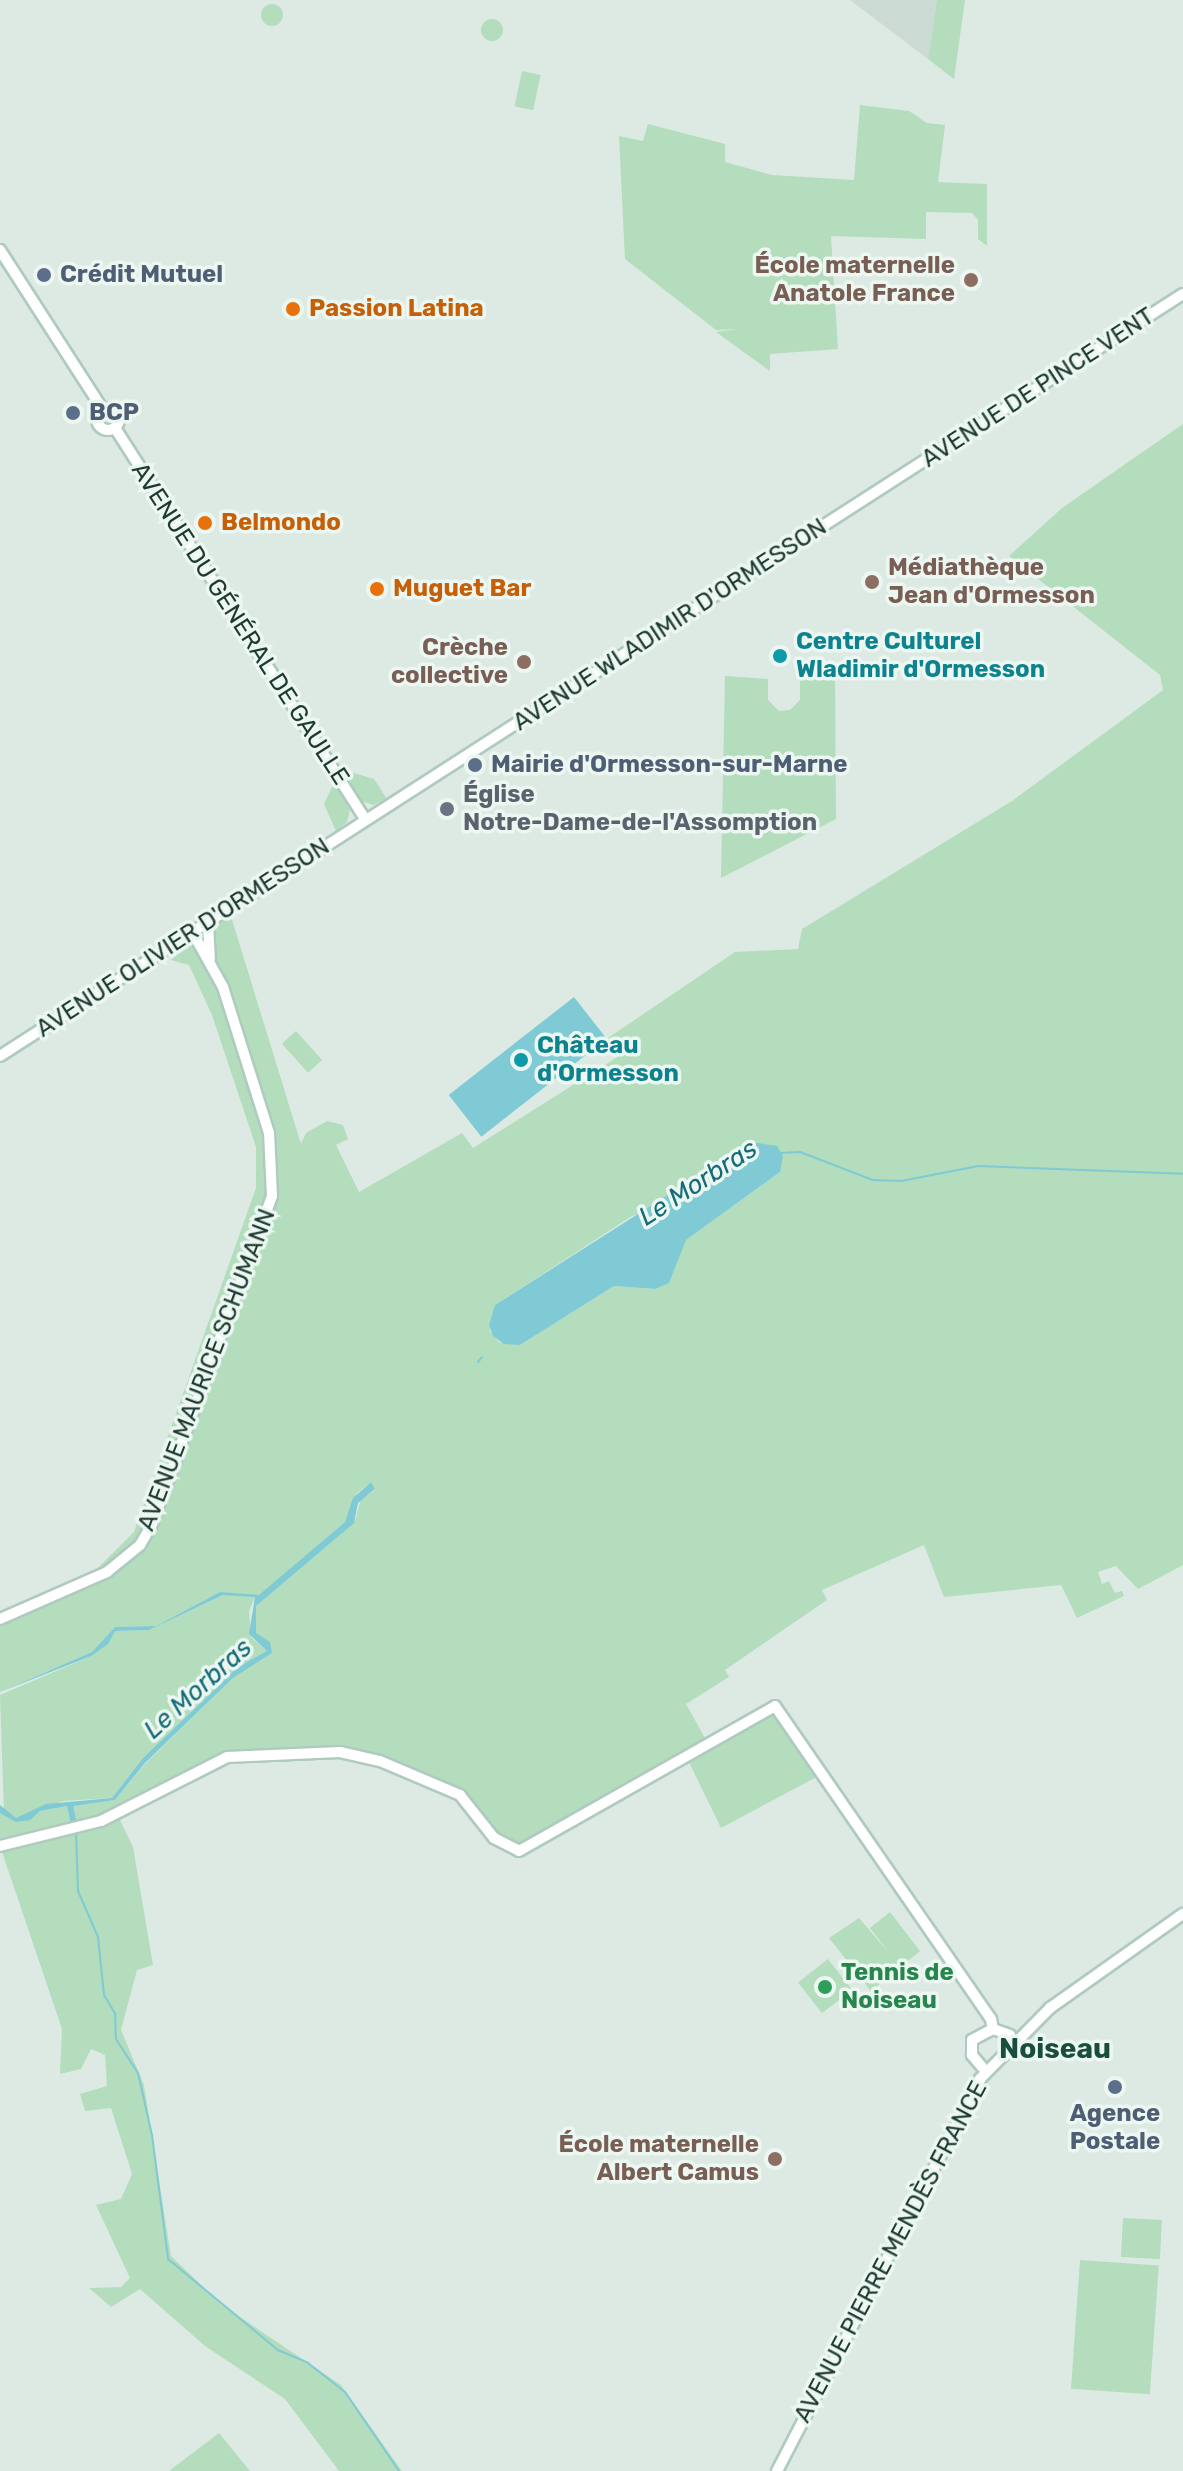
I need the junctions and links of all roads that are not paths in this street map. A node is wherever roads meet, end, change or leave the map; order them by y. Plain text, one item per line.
1 (0, 250) edge
2 (1183, 294) edge
3 (893, 482) joint
4 (365, 819) junction
5 (208, 923) junction
6 (193, 933) junction
7 (178, 943) junction
8 (211, 961) junction
9 (0, 1056) edge
10 (5, 1617) edge
11 (0, 1846) edge
12 (1183, 1914) edge
13 (1050, 2008) junction
14 (993, 2029) junction
15 (1010, 2035) junction
16 (986, 2064) junction
17 (975, 2087) junction
18 (777, 2471) edge

1 - 4 street, AVENUE DU GÉNÉRAL DE GAULLE
2 - 3 street, AVENUE DE PINCE VENT
3 - 4 street, AVENUE WLADIMIR D'ORMESSON
4 - 5 street, AVENUE OLIVIER D'ORMESSON
5 - 6 street, AVENUE OLIVIER D'ORMESSON
5 - 8 street, AVENUE MAURICE SCHUMANN
6 - 7 street, AVENUE OLIVIER D'ORMESSON
6 - 8 street, AVENUE MAURICE SCHUMANN
7 - 8 street
7 - 9 street, AVENUE OLIVIER D'ORMESSON
8 - 10 street, AVENUE MAURICE SCHUMANN
11 - 14 street
12 - 13 street, AVENUE PIERRE MENDÈS FRANCE
13 - 15 street, AVENUE PIERRE MENDÈS FRANCE
13 - 17 street, AVENUE PIERRE MENDÈS FRANCE
14 - 15 street
14 - 16 street
15 - 16 street, AVENUE PIERRE MENDÈS FRANCE
16 - 17 street, AVENUE PIERRE MENDÈS FRANCE
17 - 18 street, AVENUE PIERRE MENDÈS FRANCE

